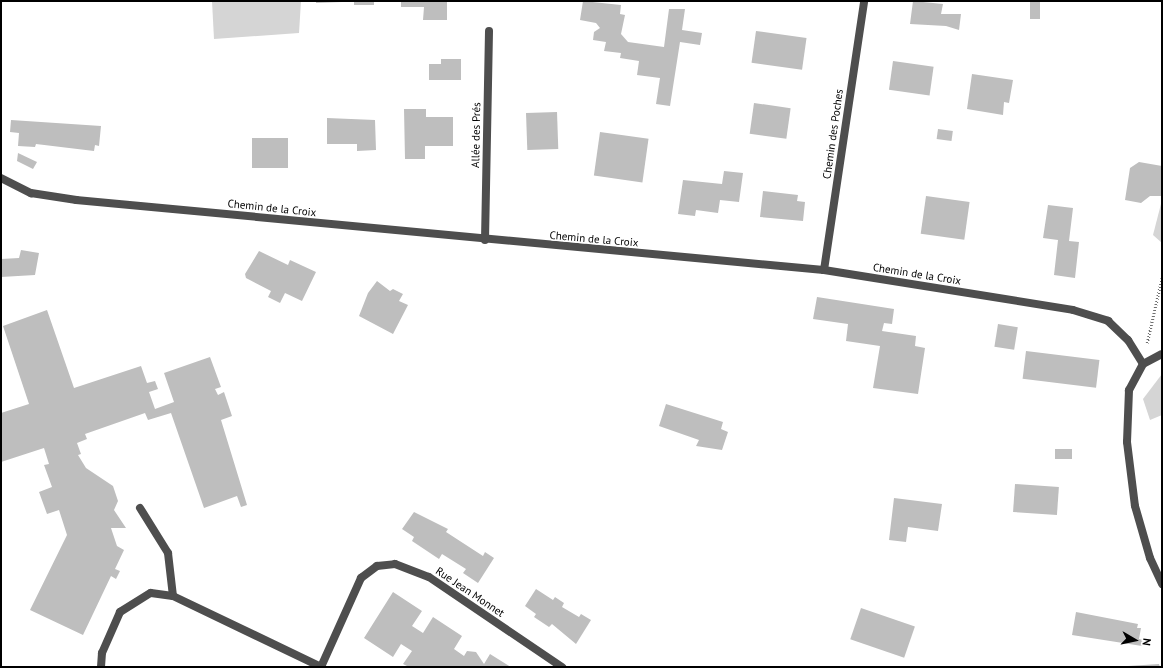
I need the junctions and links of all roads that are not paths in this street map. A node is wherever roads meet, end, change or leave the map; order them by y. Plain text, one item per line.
1 (864, 1) edge
2 (489, 31) dead end
3 (1, 178) edge
4 (485, 240) junction
5 (824, 270) junction
6 (1162, 354) edge
7 (1142, 364) junction
8 (140, 508) dead end
9 (1162, 582) edge
10 (172, 596) junction
11 (101, 667) edge
12 (321, 667) edge
13 (562, 667) edge

1 - 5 street, Chemin des Poches
2 - 4 street, Allée des Prés
3 - 4 street, Chemin de la Croix
4 - 5 street, Chemin de la Croix
5 - 7 street, Chemin de la Croix
6 - 7 street
7 - 9 street
8 - 10 street
10 - 11 street
10 - 12 street
12 - 13 street, Rue Jean Monnet

